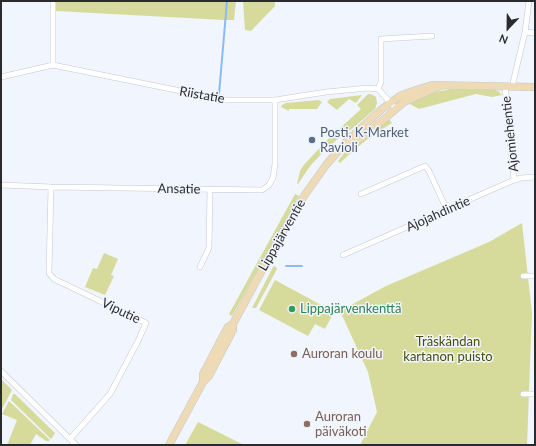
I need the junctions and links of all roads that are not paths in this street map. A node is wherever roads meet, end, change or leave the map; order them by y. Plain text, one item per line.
1 (53, 1) edge
2 (529, 1) edge
3 (525, 32) junction
4 (535, 33) edge
5 (432, 36) dead end
6 (53, 65) junction
7 (1, 76) edge
8 (442, 86) junction
9 (509, 87) junction
10 (535, 87) edge
11 (378, 89) junction
12 (275, 100) junction
13 (390, 103) junction
14 (396, 109) junction
15 (339, 152) junction
16 (535, 177) edge
17 (514, 180) junction
18 (1, 185) edge
19 (51, 187) junction
20 (210, 189) junction
21 (361, 194) dead end
22 (447, 210) junction
23 (343, 255) dead end
24 (200, 267) dead end
25 (523, 276) dead end
26 (535, 276) edge
27 (1, 371) edge
28 (523, 394) dead end
29 (535, 394) edge
30 (70, 439) junction
31 (76, 445) edge
32 (169, 445) edge

1 - 6 street
2 - 3 street, Ajomiehentie
3 - 4 street
3 - 9 street, Ajomiehentie
5 - 11 street
6 - 7 street, Riistatie
6 - 12 street, Riistatie
8 - 9 main road, Lippajärventie
8 - 13 main road, Lippajärventie
8 - 14 main road, Lippajärventie
9 - 10 main road, Lippajärventie
9 - 17 street, Ajomiehentie
11 - 12 street, Riistatie
11 - 13 street
12 - 20 street, Ansatie
13 - 14 street
13 - 15 main road, Lippajärventie
14 - 15 main road, Lippajärventie
15 - 32 main road, Lippajärventie
16 - 17 street, Ajojahdintie
17 - 22 street, Ajojahdintie
18 - 19 street, Ansatie
19 - 20 street, Ansatie
19 - 30 street, Viputie
20 - 24 street
21 - 22 street
22 - 23 street, Ajojahdintie
25 - 26 street
27 - 30 street
28 - 29 street
30 - 31 street

